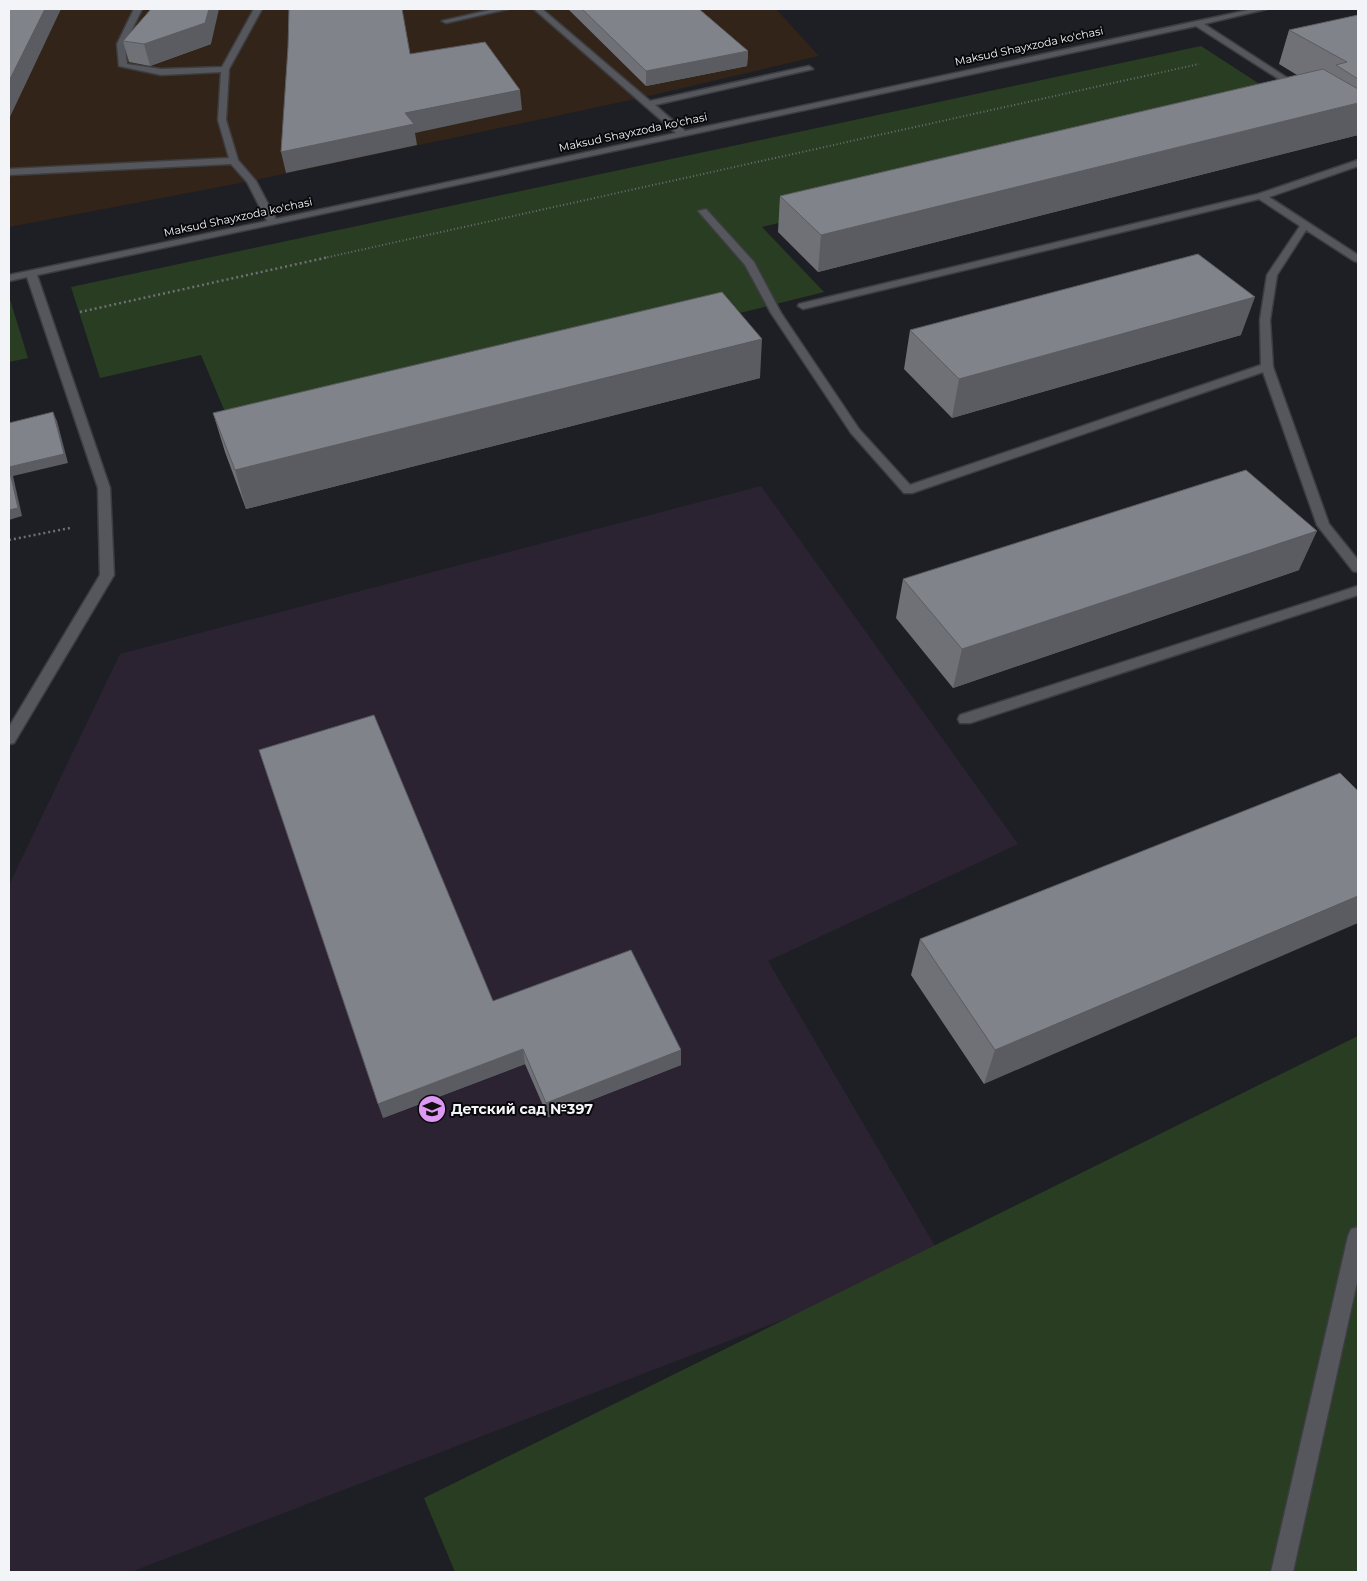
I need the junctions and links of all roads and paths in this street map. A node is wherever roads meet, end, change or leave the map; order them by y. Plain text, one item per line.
1 (138, 9) edge
2 (258, 9) edge
3 (504, 9) edge
4 (538, 9) edge
5 (1263, 9) edge
6 (446, 21) dead end
7 (1197, 23) junction
8 (1244, 54) junction
9 (225, 69) junction
10 (809, 69) dead end
11 (1305, 92) edge
12 (648, 104) junction
13 (683, 134) junction
14 (234, 161) junction
15 (1358, 163) edge
16 (9, 172) edge
17 (1261, 196) junction
18 (703, 211) dead end
19 (274, 223) junction
20 (1305, 225) junction
21 (1358, 259) edge
22 (31, 273) junction
23 (9, 278) edge
24 (803, 306) dead end
25 (47, 319) junction
26 (1267, 367) junction
27 (105, 522) junction
28 (9, 540) edge
29 (1358, 568) edge
30 (1358, 590) edge
31 (965, 719) dead end
32 (9, 739) edge
33 (1358, 1236) edge
34 (1282, 1572) edge

1 - 9 street
2 - 9 street
3 - 6 street
4 - 12 street
5 - 7 street, Maksud Shayxzoda ko'chasi
7 - 8 street
7 - 13 street, Maksud Shayxzoda ko'chasi
8 - 11 street
8 - 25 path
9 - 14 street
10 - 12 street
12 - 13 street
13 - 19 street, Maksud Shayxzoda ko'chasi
14 - 16 street
14 - 19 street
15 - 17 street
17 - 20 street
17 - 24 street
18 - 26 street
19 - 22 street, Maksud Shayxzoda ko'chasi
20 - 21 street
20 - 26 street
22 - 23 street, Maksud Shayxzoda ko'chasi
22 - 25 street
25 - 27 street
26 - 29 street
27 - 28 path
27 - 32 street
30 - 31 street
33 - 34 street

